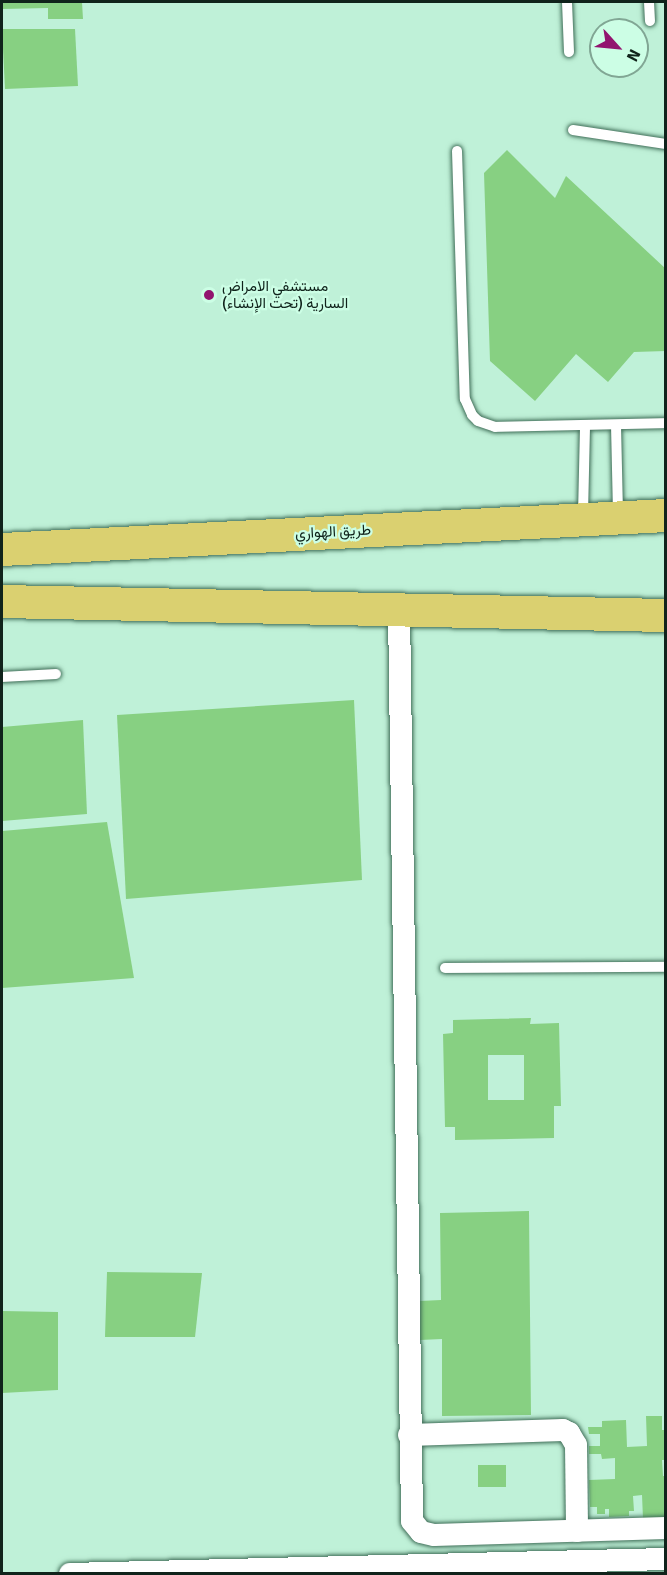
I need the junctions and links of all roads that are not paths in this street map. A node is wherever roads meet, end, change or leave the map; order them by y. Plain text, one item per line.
1 (567, 2) edge
2 (649, 2) edge
3 (650, 21) dead end
4 (570, 52) dead end
5 (573, 130) dead end
6 (666, 144) edge
7 (457, 151) dead end
8 (666, 423) edge
9 (616, 425) junction
10 (585, 426) junction
11 (666, 515) edge
12 (618, 518) junction
13 (583, 519) junction
14 (2, 549) edge
15 (2, 601) edge
16 (399, 609) junction
17 (666, 615) edge
18 (56, 674) dead end
19 (2, 677) edge
20 (666, 967) edge
21 (445, 968) dead end
22 (409, 1435) junction
23 (666, 1528) edge
24 (577, 1531) junction
25 (666, 1559) edge
26 (130, 1572) edge
27 (70, 1574) edge

1 - 4 lane
2 - 3 lane
5 - 6 lane
7 - 10 lane
8 - 9 lane
9 - 10 lane
9 - 12 lane
10 - 13 lane
11 - 12 highway, طريق الهواري
12 - 13 highway, طريق الهواري
13 - 14 highway, طريق الهواري
15 - 16 highway
16 - 17 highway
16 - 22 street
18 - 19 lane
20 - 21 lane
22 - 24 street
22 - 24 street
23 - 24 street
25 - 26 street
26 - 27 street

